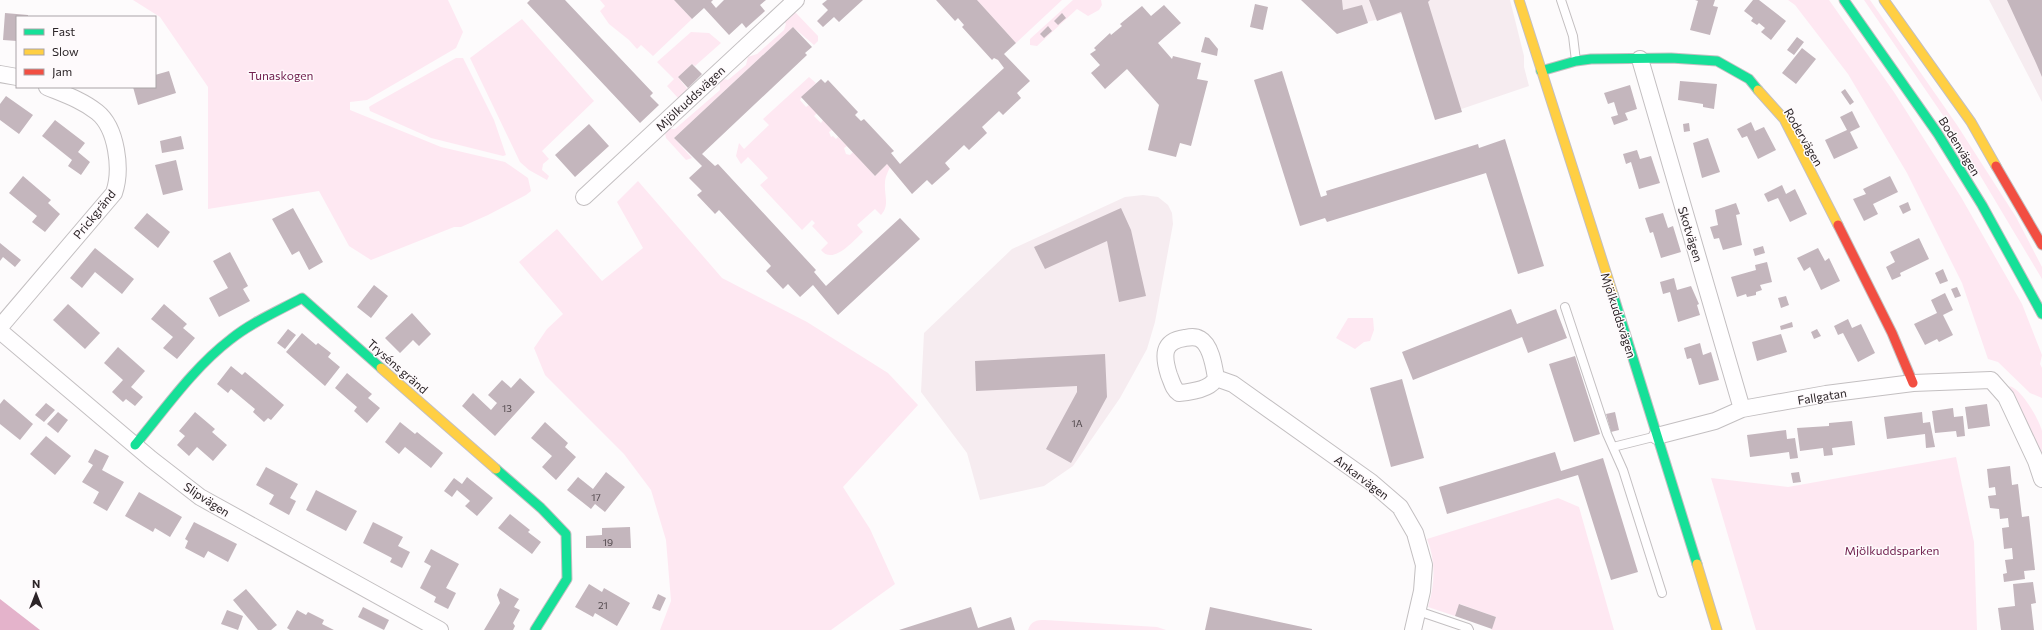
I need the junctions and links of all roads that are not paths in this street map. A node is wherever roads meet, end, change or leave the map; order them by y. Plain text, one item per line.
1 (796, 0) edge
2 (1519, 0) edge
3 (1561, 0) edge
4 (1844, 0) edge
5 (1884, 0) edge
6 (1640, 59) junction
7 (1576, 61) junction
8 (1541, 71) junction
9 (0, 74) edge
10 (16, 77) edge
11 (50, 88) edge
12 (584, 197) dead end
13 (2042, 245) edge
14 (1564, 307) dead end
15 (2042, 314) edge
16 (0, 327) edge
17 (0, 331) edge
18 (1216, 378) dead end
19 (1914, 382) junction
20 (1742, 409) junction
21 (1657, 436) junction
22 (134, 445) junction
23 (1613, 447) junction
24 (2042, 479) edge
25 (1662, 593) dead end
26 (1418, 611) junction
27 (436, 629) edge
28 (535, 630) edge
29 (1413, 630) edge
30 (1469, 630) edge
31 (1717, 630) edge

1 - 12 street, Mjölkuddsvägen
2 - 8 street, Mjölkuddsvägen
3 - 7 lane
4 - 15 street, Bodenvägen
5 - 13 street, Bodenvägen
6 - 7 street, Rodervägen
6 - 19 street, Rodervägen
6 - 20 street, Skotvägen
7 - 8 street, Rodervägen
8 - 21 street, Mjölkuddsvägen
9 - 10 street
11 - 16 street, Prickgränd
14 - 23 lane
17 - 22 street, Slipvägen
18 - 26 street, Ankarvägen
19 - 20 street, Fallgatan
19 - 24 street, Fallgatan
20 - 21 street, Fallgatan
21 - 23 lane
21 - 31 street, Mjölkuddsvägen
22 - 27 street, Slipvägen
22 - 28 street, Tryséns gränd
23 - 25 lane
26 - 29 street, Ankarvägen
26 - 30 lane

